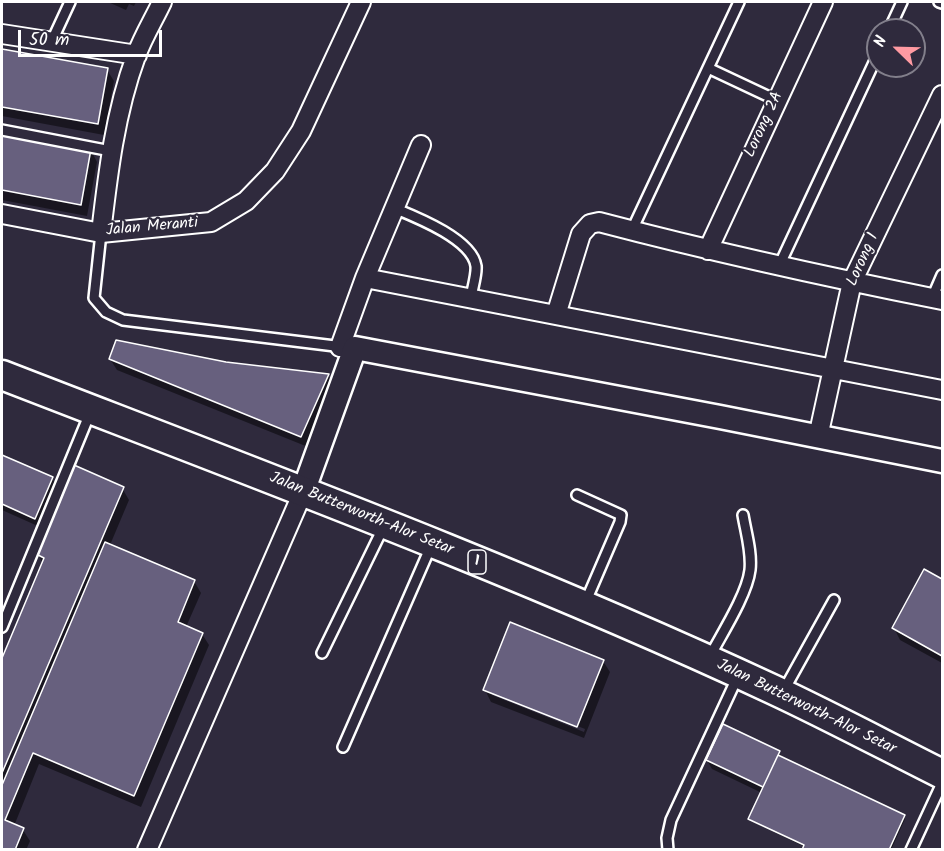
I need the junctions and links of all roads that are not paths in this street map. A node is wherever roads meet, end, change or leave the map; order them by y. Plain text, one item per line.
1 (70, 2) edge
2 (162, 2) edge
3 (362, 2) edge
4 (739, 2) edge
5 (823, 2) edge
6 (902, 2) edge
7 (895, 18) edge
8 (2, 34) edge
9 (51, 43) junction
10 (137, 55) junction
11 (708, 68) junction
12 (867, 78) edge
13 (942, 95) edge
14 (776, 100) junction
15 (2, 130) edge
16 (421, 145) dead end
17 (111, 151) junction
18 (394, 208) junction
19 (2, 214) edge
20 (632, 230) junction
21 (101, 233) junction
22 (708, 250) junction
23 (779, 266) junction
24 (942, 275) edge
25 (365, 278) junction
26 (852, 282) junction
27 (471, 298) junction
28 (937, 299) edge
29 (556, 315) junction
30 (347, 347) junction
31 (834, 368) junction
32 (2, 375) edge
33 (942, 390) edge
34 (92, 410) junction
35 (818, 437) junction
36 (942, 461) edge
37 (303, 492) junction
38 (578, 495) dead end
39 (743, 515) dead end
40 (385, 524) junction
41 (432, 543) junction
42 (834, 600) dead end
43 (584, 606) junction
44 (2, 627) edge
45 (322, 653) dead end
46 (708, 660) junction
47 (739, 674) junction
48 (782, 694) junction
49 (343, 747) dead end
50 (942, 774) edge
51 (942, 783) edge
52 (147, 849) edge
53 (668, 849) edge
54 (911, 849) edge

1 - 9 lane
2 - 10 street
3 - 21 street, Jalan Meranti
4 - 11 lane
5 - 14 street, Lorong 2A
6 - 7 lane
8 - 9 street
9 - 10 street
10 - 17 street
11 - 14 lane
11 - 20 lane
12 - 23 lane
13 - 26 street, Lorong 1
14 - 22 street, Lorong 2A
15 - 17 lane
16 - 18 street
17 - 21 street
18 - 25 street
18 - 27 lane
19 - 21 street, Jalan Meranti
20 - 22 street
20 - 29 street
21 - 30 lane
22 - 23 street
23 - 26 street
24 - 28 lane
25 - 27 street
25 - 30 street
26 - 28 street
26 - 31 street, Lorong 1
27 - 29 street
29 - 31 street
30 - 35 street
30 - 37 street
31 - 33 street
31 - 35 street, Lorong 1
32 - 34 main road, Jalan Butterworth-Alor Setar / 1
34 - 37 main road, Jalan Butterworth-Alor Setar / 1
34 - 44 lane
35 - 36 street
37 - 40 main road, Jalan Butterworth-Alor Setar / 1
37 - 52 street
38 - 43 lane
39 - 46 lane
40 - 41 main road, Jalan Butterworth-Alor Setar / 1
40 - 45 lane
41 - 43 main road, Jalan Butterworth-Alor Setar / 1
41 - 49 lane
42 - 48 lane
43 - 46 main road, Jalan Butterworth-Alor Setar / 1
46 - 47 main road, Jalan Butterworth-Alor Setar / 1
47 - 48 main road, Jalan Butterworth-Alor Setar / 1
47 - 53 lane
48 - 50 main road, Jalan Butterworth-Alor Setar / 1
51 - 54 lane

